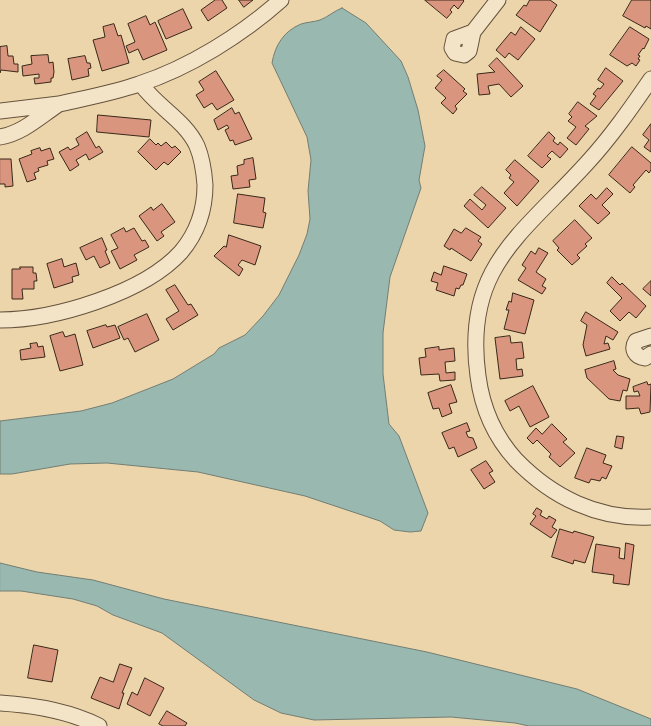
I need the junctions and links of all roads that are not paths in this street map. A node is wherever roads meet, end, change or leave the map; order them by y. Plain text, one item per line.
1 (281, 0) edge
2 (498, 0) edge
3 (473, 32) dead end
4 (651, 79) edge
5 (140, 84) junction
6 (59, 104) junction
7 (0, 111) edge
8 (0, 137) edge
9 (0, 320) edge
10 (651, 336) edge
11 (651, 354) edge
12 (651, 517) edge
13 (0, 703) edge
14 (100, 726) edge

1 - 5 street
2 - 3 street
4 - 12 street
5 - 6 street
5 - 9 street
6 - 7 street
6 - 8 street
10 - 11 street
13 - 14 street

